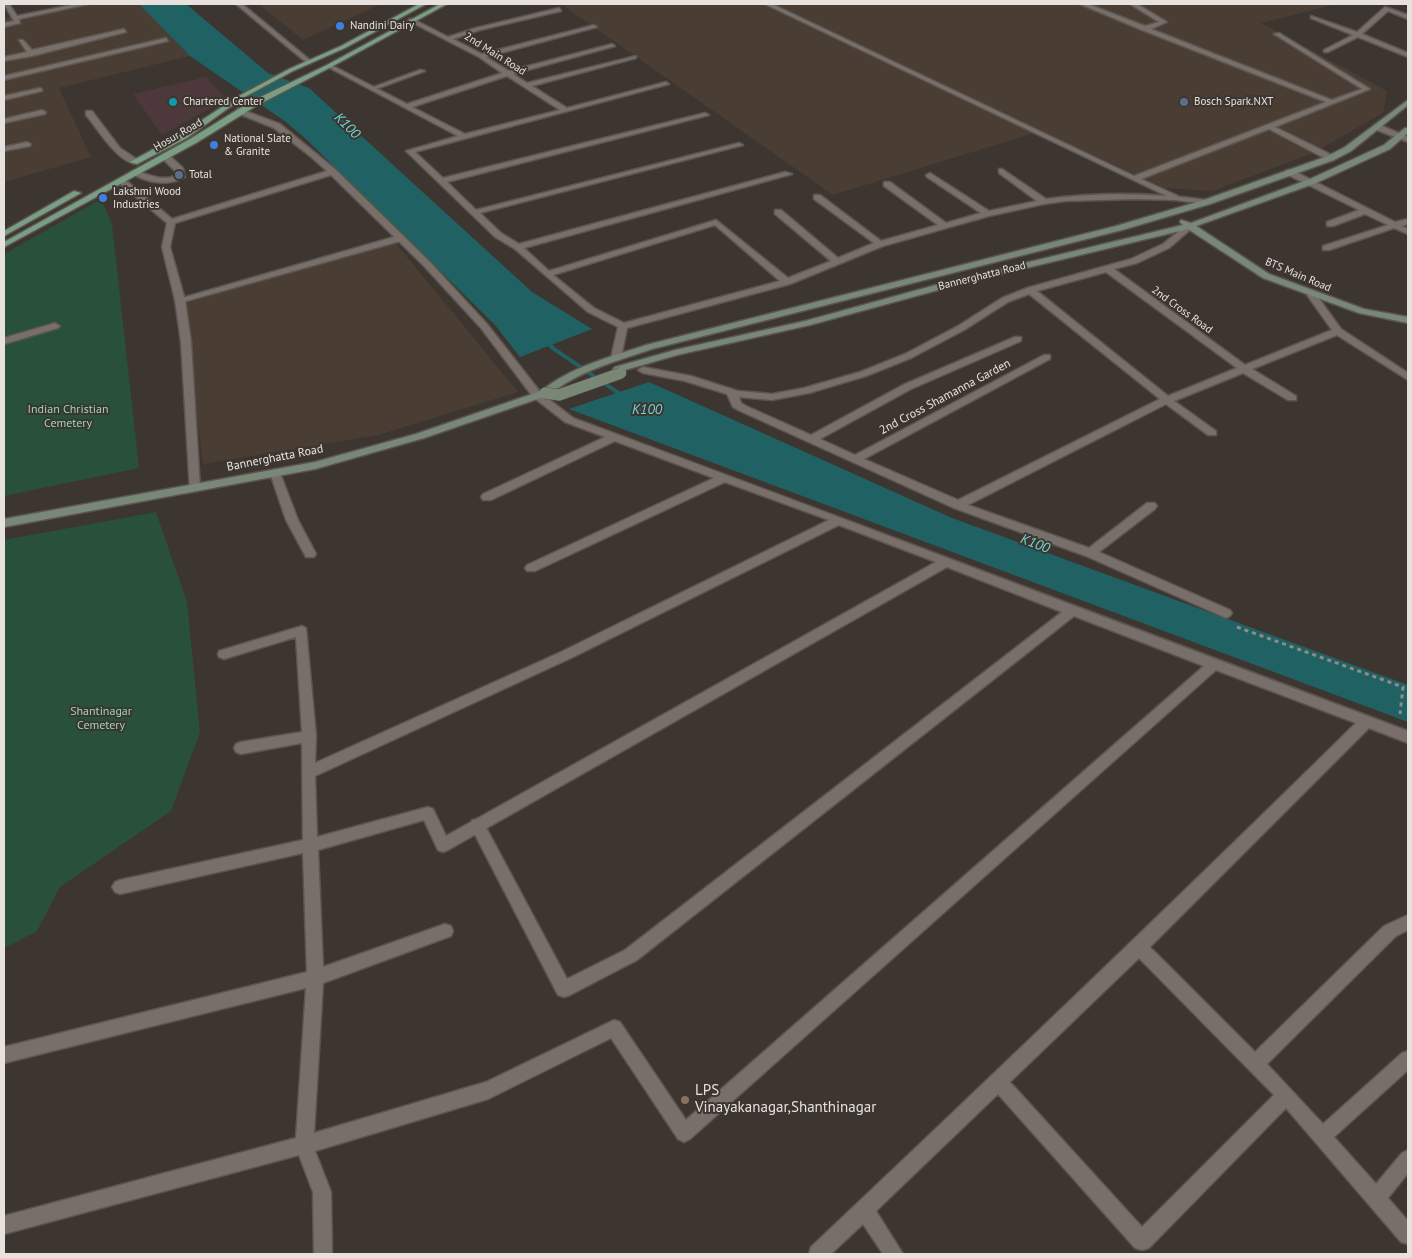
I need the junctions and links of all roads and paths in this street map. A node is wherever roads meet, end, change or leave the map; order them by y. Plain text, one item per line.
1 (8, 4) edge
2 (85, 4) edge
3 (239, 4) edge
4 (423, 4) edge
5 (444, 4) edge
6 (768, 4) edge
7 (1083, 4) edge
8 (1133, 4) edge
9 (559, 10) dead end
10 (1313, 17) dead end
11 (1408, 17) edge
12 (16, 20) junction
13 (411, 20) junction
14 (4, 25) edge
15 (594, 26) dead end
16 (1144, 29) junction
17 (124, 31) dead end
18 (1277, 34) dead end
19 (1358, 35) junction
20 (450, 38) junction
21 (22, 40) dead end
22 (166, 40) dead end
23 (612, 46) dead end
24 (1326, 51) dead end
25 (32, 54) junction
26 (1408, 55) edge
27 (481, 56) junction
28 (634, 56) dead end
29 (4, 59) edge
30 (309, 62) junction
31 (329, 66) junction
32 (422, 71) dead end
33 (508, 73) junction
34 (4, 78) edge
35 (666, 84) dead end
36 (526, 85) junction
37 (374, 88) junction
38 (40, 90) dead end
39 (4, 98) edge
40 (1331, 102) junction
41 (1408, 102) edge
42 (408, 106) junction
43 (432, 107) dead end
44 (565, 110) junction
45 (240, 111) junction
46 (42, 112) dead end
47 (418, 112) junction
48 (89, 113) dead end
49 (705, 115) dead end
50 (4, 121) edge
51 (1268, 126) junction
52 (1377, 127) junction
53 (1408, 130) edge
54 (464, 137) junction
55 (1405, 139) edge
56 (26, 144) dead end
57 (740, 146) dead end
58 (4, 149) edge
59 (165, 156) junction
60 (1331, 158) junction
61 (136, 162) junction
62 (1002, 171) dead end
63 (134, 172) junction
64 (333, 172) junction
65 (1289, 172) junction
66 (119, 173) junction
67 (788, 174) dead end
68 (930, 176) dead end
69 (1135, 178) junction
70 (442, 182) junction
71 (1308, 183) junction
72 (887, 184) dead end
73 (87, 188) dead end
74 (818, 197) dead end
75 (1175, 198) junction
76 (1044, 202) junction
77 (1207, 202) junction
78 (1365, 210) junction
79 (476, 212) junction
80 (778, 212) dead end
81 (1170, 212) junction
82 (988, 214) junction
83 (1408, 221) edge
84 (171, 222) junction
85 (1330, 224) dead end
86 (945, 226) junction
87 (1188, 226) junction
88 (1395, 226) junction
89 (1408, 232) edge
90 (4, 234) edge
91 (401, 238) junction
92 (880, 244) junction
93 (4, 245) edge
94 (518, 247) junction
95 (1326, 248) dead end
96 (836, 261) junction
97 (1106, 268) junction
98 (547, 274) junction
99 (787, 282) junction
100 (1030, 290) junction
101 (1312, 295) junction
102 (180, 300) junction
103 (1408, 320) edge
104 (55, 326) dead end
105 (622, 326) junction
106 (1338, 331) junction
107 (1018, 339) dead end
108 (4, 341) edge
109 (1047, 357) dead end
110 (613, 359) junction
111 (1244, 369) junction
112 (643, 370) joint
113 (620, 371) junction
114 (1408, 377) edge
115 (732, 393) junction
116 (541, 394) junction
117 (1292, 398) dead end
118 (1167, 400) junction
119 (1212, 433) dead end
120 (614, 437) junction
121 (812, 439) junction
122 (855, 460) junction
123 (275, 473) junction
124 (723, 478) junction
125 (194, 488) junction
126 (487, 497) dead end
127 (958, 504) junction
128 (1151, 506) dead end
129 (839, 520) junction
130 (4, 523) edge
131 (1090, 553) junction
132 (310, 554) dead end
133 (948, 562) junction
134 (531, 568) dead end
135 (1072, 611) junction
136 (1226, 613) dead end
137 (224, 654) dead end
138 (1214, 664) junction
139 (1403, 689) dead end
140 (1401, 710) dead end
141 (1368, 721) junction
142 (309, 736) junction
143 (1408, 737) edge
144 (241, 748) dead end
145 (308, 773) junction
146 (477, 825) junction
147 (311, 845) junction
148 (120, 887) dead end
149 (1408, 922) edge
150 (445, 931) dead end
151 (1139, 947) junction
152 (315, 978) junction
153 (4, 1055) edge
154 (1408, 1059) edge
155 (1255, 1064) junction
156 (998, 1081) junction
157 (1286, 1095) junction
158 (1322, 1136) junction
159 (304, 1145) junction
160 (1408, 1159) edge
161 (1376, 1198) junction
162 (864, 1209) junction
163 (4, 1225) edge
164 (1408, 1235) edge
165 (323, 1254) edge
166 (818, 1254) edge
167 (894, 1254) edge

1 - 12 street
2 - 12 street
3 - 30 street
4 - 30 main road, Hosur Road
5 - 13 main road, Hosur Road
6 - 69 street
7 - 16 street
8 - 16 street
9 - 20 street
10 - 19 street
11 - 19 street
12 - 14 street
13 - 20 street, 2nd Main Road
13 - 31 main road, Hosur Road
15 - 27 street
16 - 40 street
17 - 25 street
18 - 40 street
19 - 24 street
19 - 26 street
20 - 27 street, 2nd Main Road
21 - 25 street
22 - 34 street
23 - 33 street
25 - 29 street
27 - 33 street, 2nd Main Road
28 - 36 street
30 - 61 main road, Hosur Road
31 - 37 street
31 - 45 main road, Hosur Road
32 - 37 street
33 - 36 street, 2nd Main Road
33 - 42 street
35 - 44 street
36 - 44 street, 2nd Main Road
37 - 42 street
38 - 39 street
40 - 51 street
41 - 52 main road
42 - 47 street
43 - 47 street
44 - 54 street
45 - 59 main road, Hosur Road
45 - 64 street
46 - 50 street
47 - 54 street
48 - 61 street
49 - 70 street
51 - 60 street
51 - 69 street
52 - 55 street
52 - 60 main road
53 - 55 main road, Bannerghatta Road
54 - 70 street
55 - 71 main road, Bannerghatta Road
56 - 58 street
57 - 79 street
59 - 63 main road, Hosur Road
59 - 63 street
60 - 65 main road
61 - 66 main road, Hosur Road
62 - 76 street
63 - 66 main road, Hosur Road
64 - 84 street
64 - 91 street
65 - 71 street
65 - 77 main road
66 - 84 street
66 - 93 main road, Hosur Road
67 - 94 street
68 - 82 street
69 - 75 street
70 - 79 street
71 - 78 street
71 - 87 main road, Bannerghatta Road
72 - 86 street
73 - 90 main road
74 - 92 street
75 - 76 street
75 - 77 street
76 - 82 street
77 - 81 main road
78 - 85 street
78 - 88 street
79 - 94 street
80 - 96 street
81 - 87 main road, BTS Main Road
81 - 110 main road
82 - 86 street
83 - 88 street
84 - 102 street
86 - 92 street
87 - 97 street
87 - 101 main road, BTS Main Road
87 - 113 main road, Bannerghatta Road
88 - 89 street
88 - 95 street
91 - 102 street
91 - 116 street
92 - 96 street
94 - 98 street
96 - 99 street
97 - 100 street
97 - 111 street, 2nd Cross Road
98 - 99 street
98 - 105 street
99 - 105 street
100 - 115 street
100 - 118 street
101 - 103 main road, BTS Main Road
101 - 106 street
102 - 125 street
104 - 108 street
105 - 110 street
106 - 111 street
106 - 114 street
107 - 121 street
109 - 122 street, 2nd Cross Shamanna Garden
110 - 116 main road
111 - 117 street, 2nd Cross Road
111 - 118 street
112 - 113 main road, Bannerghatta Road
112 - 115 street
113 - 116 main road, Bannerghatta Road, bridge
115 - 121 street
116 - 120 street
116 - 123 main road, Bannerghatta Road
118 - 119 street
118 - 127 street
120 - 124 street
120 - 126 street
121 - 122 street
122 - 127 street
123 - 125 main road, Bannerghatta Road
123 - 132 street
124 - 129 street
124 - 134 street
125 - 130 main road, Bannerghatta Road
127 - 131 street
128 - 131 street
129 - 133 street
129 - 145 street
131 - 136 street
133 - 135 street
133 - 146 street
135 - 138 street
135 - 146 street
137 - 142 street
138 - 141 street
138 - 159 street
139 - 140 path
141 - 143 street
141 - 151 street
142 - 144 street
142 - 145 street
145 - 147 street
146 - 147 street
147 - 148 street
147 - 152 street
149 - 155 street
150 - 152 street
151 - 155 street
151 - 156 street
152 - 153 street
152 - 159 street
154 - 158 street
155 - 157 street
156 - 157 street
156 - 162 street
157 - 158 street
158 - 161 street
159 - 163 street
159 - 165 street
160 - 161 street
161 - 164 street
162 - 166 street
162 - 167 street

